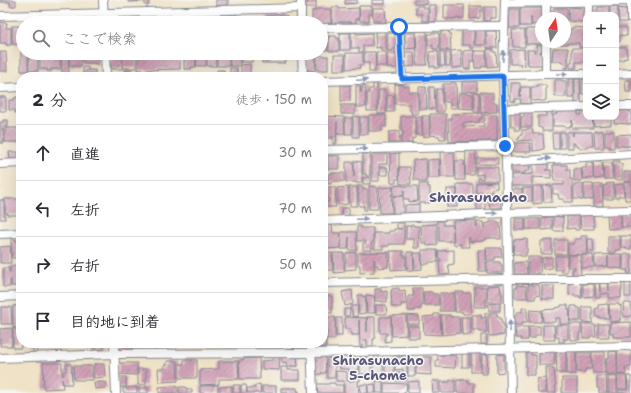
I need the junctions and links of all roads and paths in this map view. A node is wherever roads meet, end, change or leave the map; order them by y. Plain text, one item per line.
1 (103, 0) edge
2 (631, 1) edge
3 (505, 2) edge
4 (546, 2) junction
5 (589, 2) junction
6 (301, 4) edge
7 (546, 12) edge
8 (589, 12) edge
9 (103, 13) junction
10 (0, 16) edge
11 (103, 16) edge
12 (301, 16) edge
13 (631, 18) edge
14 (504, 26) junction
15 (399, 27) junction
16 (328, 28) edge
17 (546, 48) edge
18 (105, 60) edge
19 (302, 60) edge
20 (106, 72) edge
21 (303, 72) edge
22 (546, 74) junction
23 (583, 74) edge
24 (619, 74) edge
25 (631, 74) edge
26 (503, 76) junction
27 (402, 79) junction
28 (328, 81) edge
29 (0, 88) edge
30 (16, 88) edge
31 (619, 106) edge
32 (631, 106) edge
33 (583, 107) edge
34 (504, 109) junction
35 (505, 146) junction
36 (328, 150) edge
37 (631, 154) edge
38 (506, 162) junction
39 (16, 163) edge
40 (0, 164) edge
41 (631, 210) edge
42 (507, 213) junction
43 (328, 221) edge
44 (16, 233) edge
45 (0, 234) edge
46 (631, 278) edge
47 (509, 279) junction
48 (328, 283) edge
49 (16, 296) edge
50 (0, 297) edge
51 (631, 346) edge
52 (114, 348) edge
53 (311, 348) edge
54 (510, 349) junction
55 (311, 353) junction
56 (115, 354) junction
57 (0, 358) edge
58 (116, 393) edge
59 (313, 393) edge
60 (511, 393) edge

1 - 9 street
2 - 5 street
2 - 13 street
3 - 4 street
3 - 14 street
4 - 5 street
4 - 7 street
5 - 8 street
6 - 9 street
6 - 12 street
9 - 10 street
9 - 11 street
14 - 15 street
26 -> 14 street
15 - 16 street
15 - 27 street
17 - 22 street
18 - 20 street
19 - 21 street
22 -> 23 street
22 - 26 street
24 - 25 street
26 - 27 street
26 - 34 street
28 -> 27 street
29 - 30 street
31 - 32 street
33 - 34 street
34 - 35 street
36 -> 35 street
35 - 38 street
38 -> 37 street
38 - 42 street
39 - 40 street
41 - 42 street
43 -> 42 street
42 - 47 street
44 - 45 street
46 - 47 street
47 - 48 street
54 -> 47 street
49 - 50 street
51 - 54 street
52 - 56 street
53 - 55 street
54 - 55 street
54 - 60 street
55 - 56 street
55 - 59 street
56 - 57 street
56 - 58 street

